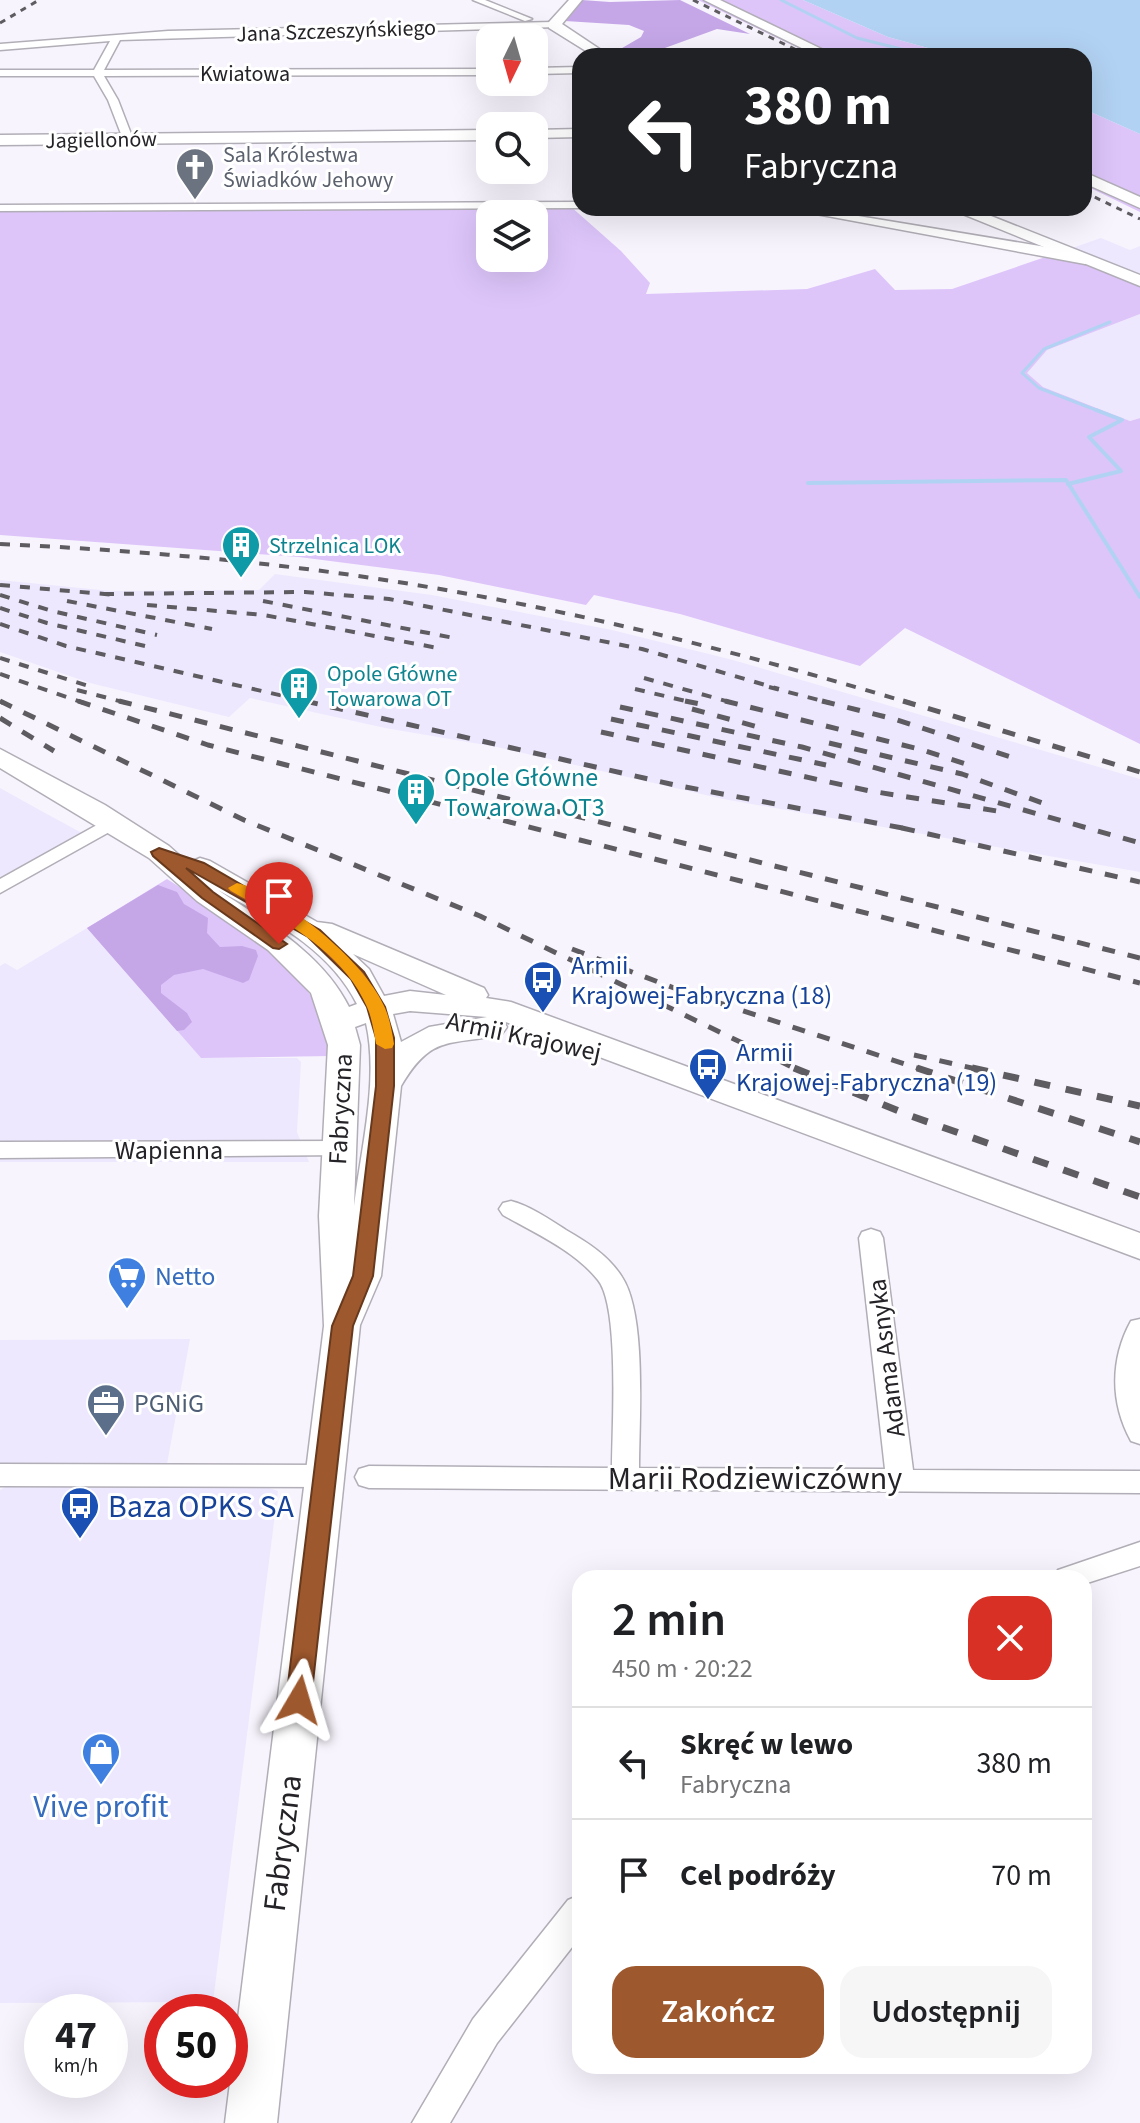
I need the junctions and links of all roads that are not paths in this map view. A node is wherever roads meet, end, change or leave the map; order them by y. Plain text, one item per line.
1 (477, 0) edge
2 (576, 0) edge
3 (710, 0) edge
4 (554, 25) junction
5 (117, 37) junction
6 (0, 47) edge
7 (590, 48) edge
8 (812, 48) edge
9 (572, 70) edge
10 (548, 71) edge
11 (98, 72) junction
12 (476, 72) edge
13 (0, 73) edge
14 (572, 133) edge
15 (548, 134) edge
16 (476, 135) edge
17 (128, 139) junction
18 (0, 140) edge
19 (1092, 181) edge
20 (1140, 203) edge
21 (572, 205) edge
22 (0, 208) edge
23 (838, 216) edge
24 (976, 216) edge
25 (1089, 261) junction
26 (1140, 281) edge
27 (0, 757) edge
28 (113, 822) junction
29 (159, 852) junction
30 (0, 887) edge
31 (296, 921) junction
32 (379, 1014) junction
33 (495, 1018) junction
34 (339, 1022) junction
35 (385, 1086) junction
36 (338, 1149) junction
37 (0, 1150) edge
38 (511, 1209) dead end
39 (871, 1238) dead end
40 (1140, 1246) edge
41 (342, 1326) junction
42 (1140, 1328) edge
43 (1140, 1434) edge
44 (0, 1475) edge
45 (325, 1476) junction
46 (369, 1477) dead end
47 (900, 1478) junction
48 (625, 1479) junction
49 (1140, 1482) edge
50 (1140, 1554) edge
51 (1092, 1570) edge
52 (572, 1921) edge
53 (251, 2123) edge
54 (430, 2123) edge

1 - 4 street
2 - 4 street
3 - 8 street
4 - 5 street, Jana Szczeszyńskiego
4 - 7 street
5 - 6 street, Jana Szczeszyńskiego
5 - 11 street
9 - 10 street
11 - 12 street, Kwiatowa
11 - 13 street, Kwiatowa
11 - 17 street
14 - 15 street
16 - 17 street, Jagiellonów
17 - 18 street, Jagiellonów
19 - 20 street
21 - 22 street
23 - 25 street
24 - 25 street
25 - 26 street
27 - 28 street
28 - 29 street
28 - 30 street
29 - 31 street, Fabryczna
29 - 34 street, Fabryczna
31 - 32 street, Fabryczna
31 - 33 street
32 - 33 street, Armii Krajowej
32 - 34 street, Armii Krajowej
32 - 35 street, Fabryczna
33 - 35 street
33 - 40 street, Armii Krajowej
34 - 36 street, Fabryczna
35 - 41 street, Fabryczna
36 - 37 street, Wapienna
36 - 41 street, Fabryczna
38 - 48 street
39 - 47 street, Adama Asnyka
41 - 45 street, Fabryczna
42 - 43 street
44 - 45 street
45 - 53 street, Fabryczna
46 - 48 street, Marii Rodziewiczówny
47 - 48 street, Marii Rodziewiczówny
47 - 49 street, Marii Rodziewiczówny
50 - 51 street
52 - 54 street

